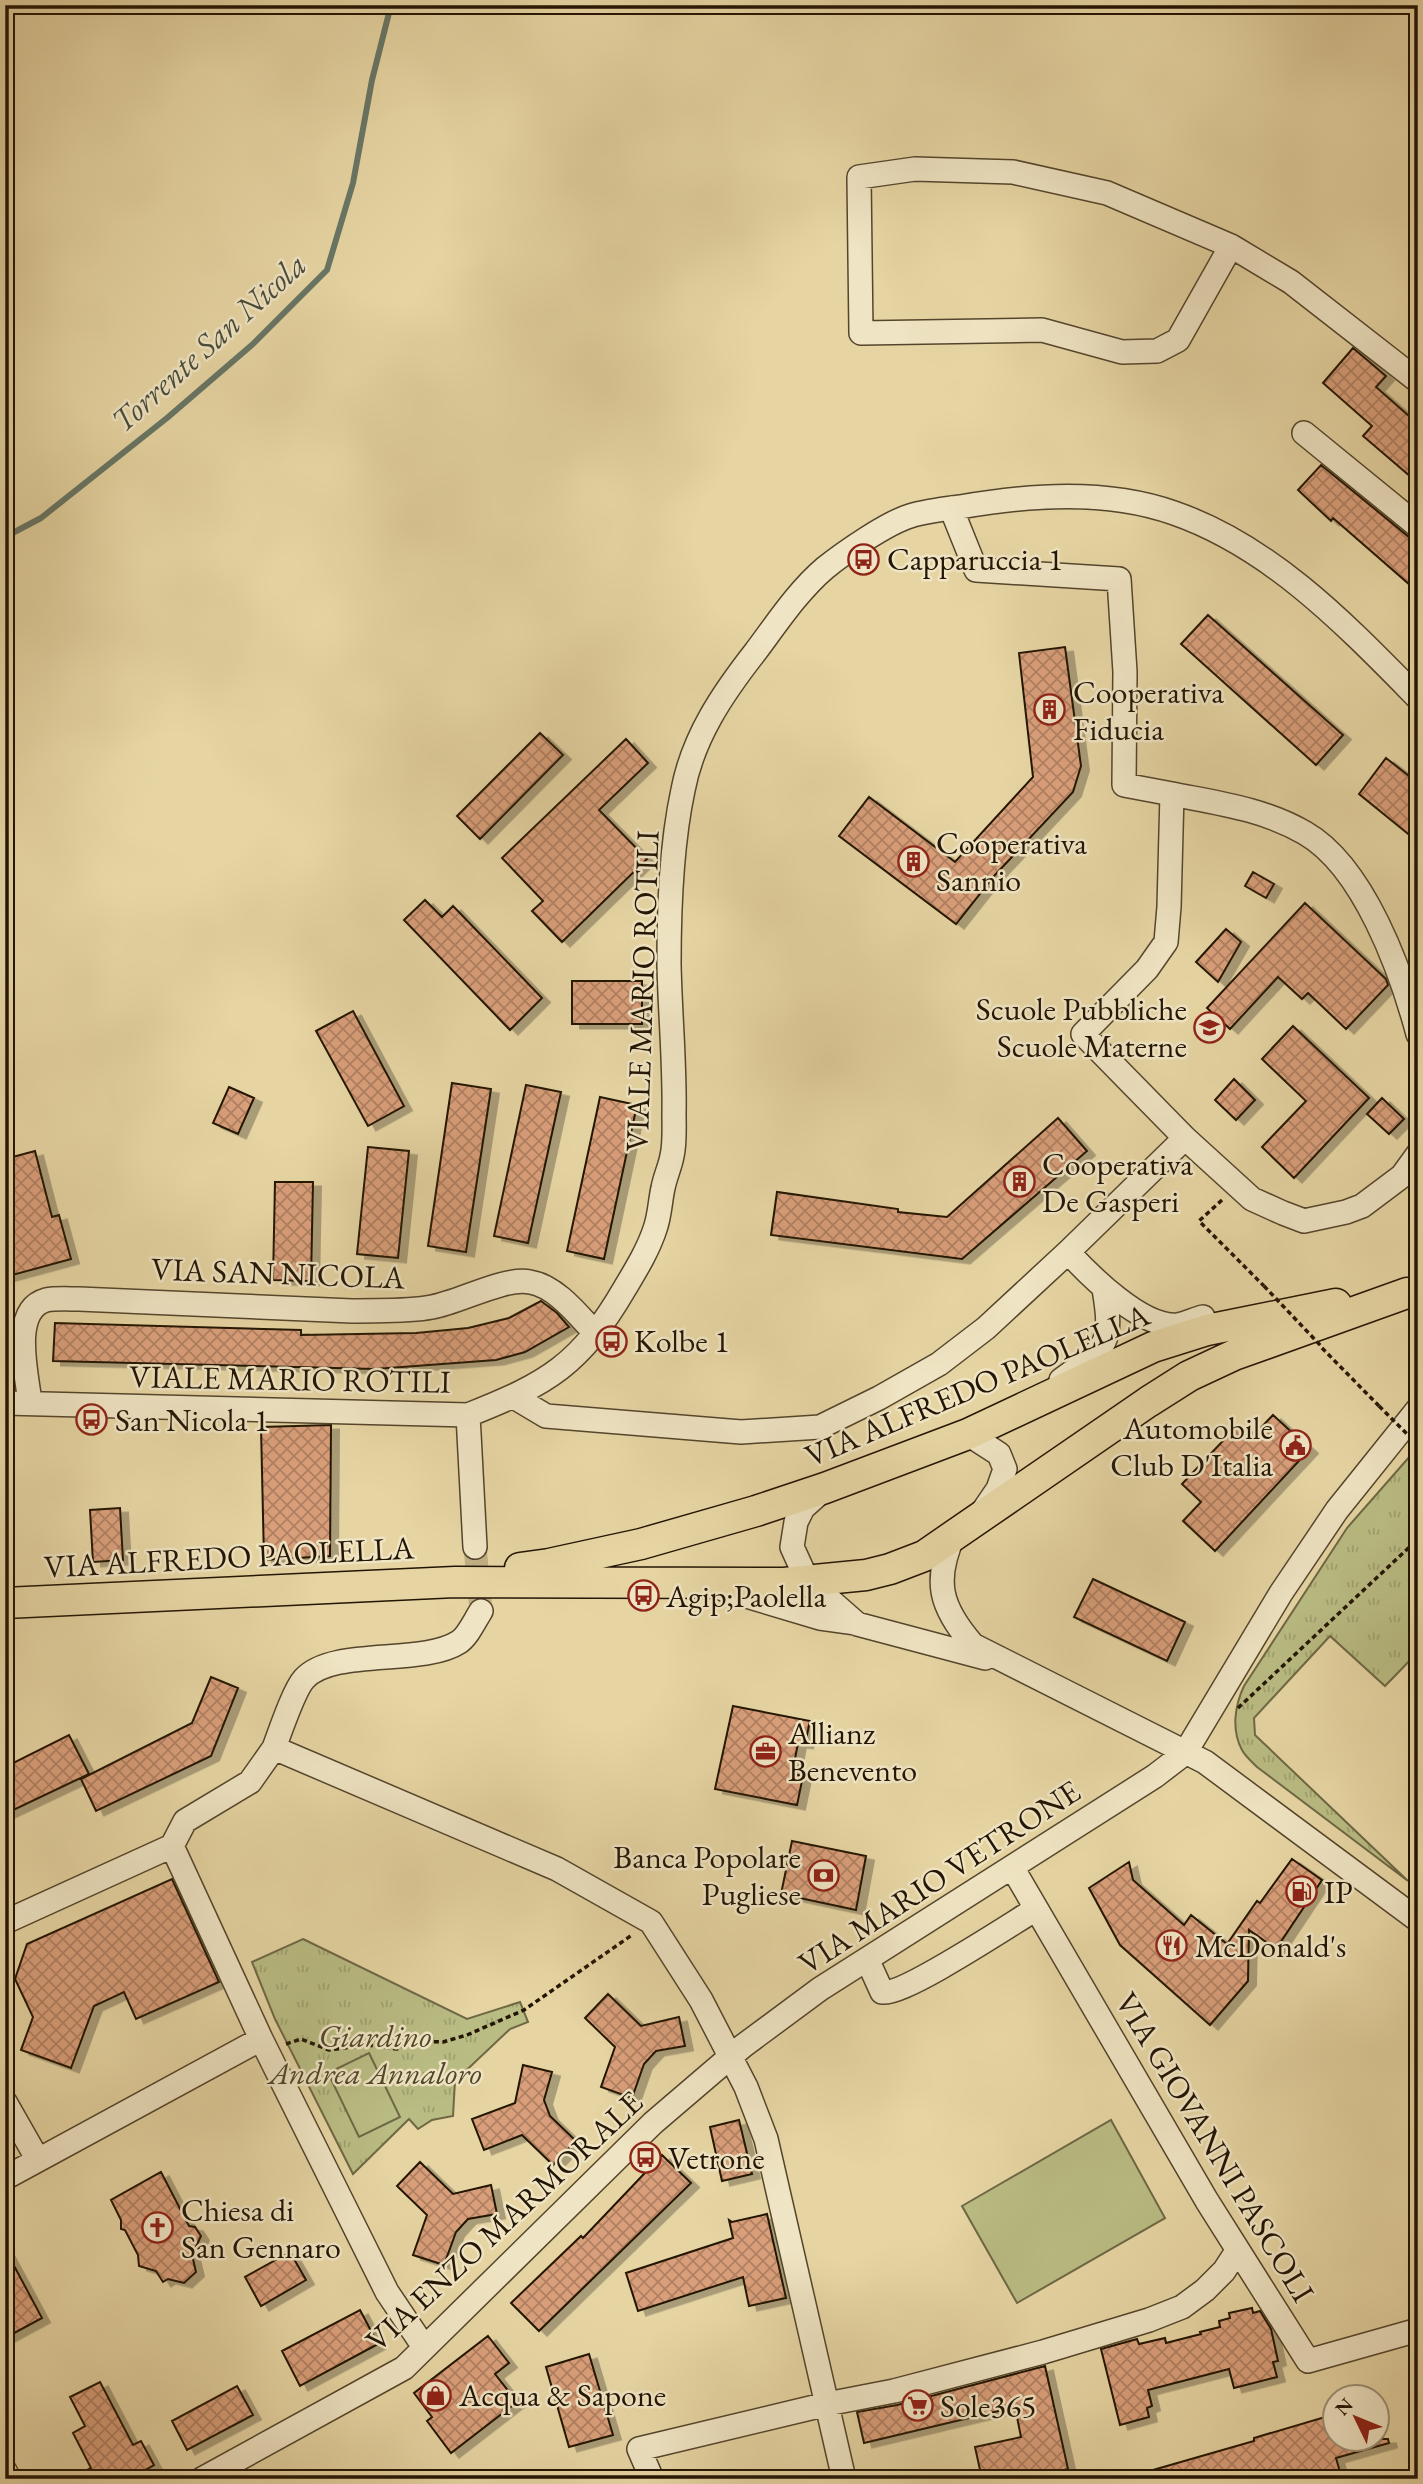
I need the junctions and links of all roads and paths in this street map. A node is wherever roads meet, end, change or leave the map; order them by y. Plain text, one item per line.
1 (1231, 246) junction
2 (1418, 381) edge
3 (1304, 433) dead end
4 (951, 508) junction
5 (1418, 526) edge
6 (1418, 698) edge
7 (1172, 794) junction
8 (1418, 1034) edge
9 (1185, 1138) junction
10 (1418, 1154) edge
11 (1238, 1185) junction
12 (1068, 1252) junction
13 (1104, 1290) junction
14 (1412, 1293) edge
15 (1252, 1320) junction
16 (596, 1334) junction
17 (514, 1397) junction
18 (30, 1402) junction
19 (5, 1403) edge
20 (1418, 1409) edge
21 (1021, 1410) junction
22 (468, 1415) junction
23 (968, 1434) junction
24 (1418, 1445) edge
25 (825, 1488) junction
26 (980, 1517) junction
27 (954, 1534) junction
28 (1418, 1539) edge
29 (475, 1546) tunnel mouth
30 (807, 1580) junction
31 (455, 1582) junction
32 (700, 1582) junction
33 (5, 1603) edge
34 (481, 1611) tunnel mouth
35 (857, 1624) junction
36 (1008, 1664) junction
37 (1209, 1711) junction
38 (274, 1748) junction
39 (1185, 1753) junction
40 (172, 1846) junction
41 (1012, 1867) junction
42 (1036, 1909) junction
43 (1418, 1920) edge
44 (5, 1922) edge
45 (652, 1922) junction
46 (867, 1959) junction
47 (264, 2045) junction
48 (730, 2058) junction
49 (5, 2102) edge
50 (38, 2161) junction
51 (5, 2178) edge
52 (1237, 2251) junction
53 (1418, 2330) edge
54 (424, 2347) junction
55 (827, 2404) junction
56 (5, 2471) edge
57 (9, 2479) edge
58 (202, 2479) edge
59 (652, 2479) edge
60 (844, 2479) edge

1 - 1 street
1 - 2 street
3 - 5 street
4 - 6 street, VIALE MARIO ROTILI
4 - 7 street
4 - 16 street, VIALE MARIO ROTILI
7 - 8 street
7 - 9 street
9 - 11 street
9 - 12 street
10 - 11 street
11 - 24 path, bridge
12 - 13 street
12 - 17 street
13 - 15 street
13 - 21 street
14 - 15 main road, VIA ALFREDO PAOLELLA
14 - 26 main road, VIA ALFREDO PAOLELLA
15 - 21 main road, VIA ALFREDO PAOLELLA
16 - 17 street, VIALE MARIO ROTILI
16 - 18 street, VIA SAN NICOLA
17 - 22 street, VIALE MARIO ROTILI
18 - 19 street, VIALE MARIO ROTILI
18 - 22 street, VIALE MARIO ROTILI
20 - 37 street
21 - 23 main road, VIA ALFREDO PAOLELLA
22 - 29 street
23 - 25 main road, VIA ALFREDO PAOLELLA
23 - 26 street
25 - 30 street
25 - 31 main road, VIA ALFREDO PAOLELLA
26 - 27 main road, VIA ALFREDO PAOLELLA
27 - 30 main road, VIA ALFREDO PAOLELLA
27 - 36 street
28 - 37 path
30 - 32 main road, VIA ALFREDO PAOLELLA
30 - 35 street
31 - 32 main road, VIA ALFREDO PAOLELLA
31 - 33 main road, VIA ALFREDO PAOLELLA
32 - 35 street
34 - 38 street
35 - 36 street
36 - 39 street
37 - 39 street
38 - 40 street
38 - 45 street
39 - 41 street, VIA MARIO VETRONE
39 - 43 street
40 - 44 street
40 - 47 street
41 - 42 street, VIA GIOVANNI PASCOLI
41 - 46 street, VIA MARIO VETRONE
42 - 46 street
42 - 52 street, VIA GIOVANNI PASCOLI
45 - 47 path
45 - 48 street
46 - 48 street, VIA MARIO VETRONE
47 - 50 street
47 - 54 street
48 - 54 street, VIA ENZO MARMORALE
48 - 55 street
49 - 50 street
50 - 51 street
52 - 53 street, VIA GIOVANNI PASCOLI
52 - 55 street
54 - 58 street, VIA ENZO MARMORALE
55 - 59 street
55 - 60 street
56 - 57 street

